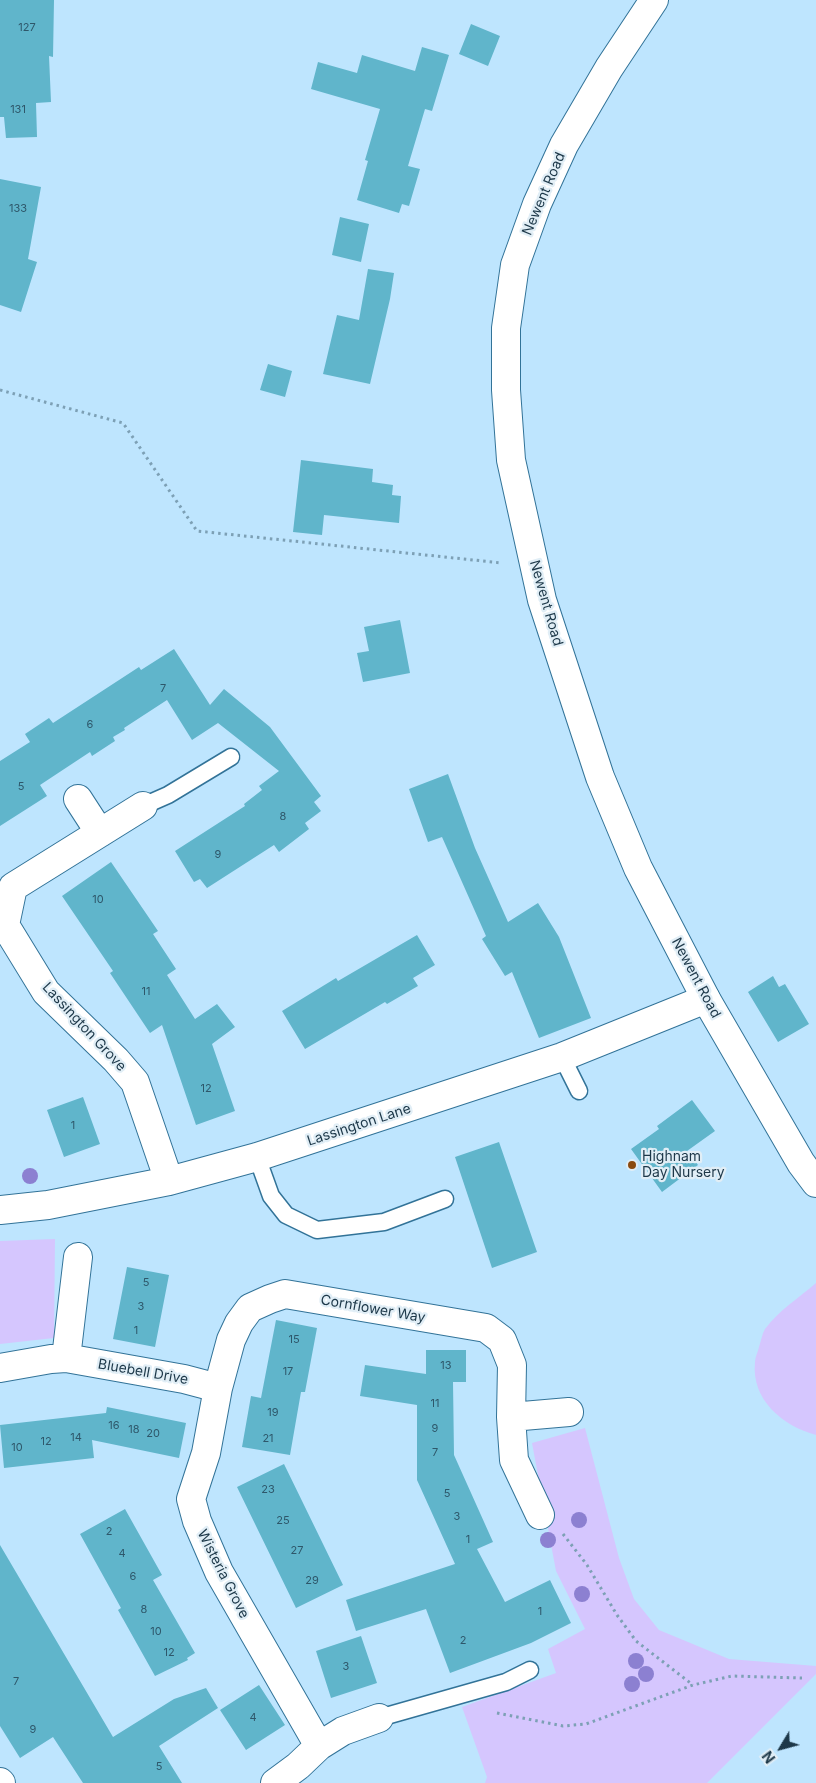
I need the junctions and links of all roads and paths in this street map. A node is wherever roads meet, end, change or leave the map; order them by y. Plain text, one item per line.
1 (654, 0) edge
2 (0, 390) edge
3 (535, 566) junction
4 (231, 757) dead end
5 (78, 799) dead end
6 (143, 806) joint
7 (100, 833) junction
8 (706, 999) junction
9 (562, 1057) junction
10 (579, 1091) dead end
11 (257, 1157) junction
12 (169, 1181) junction
13 (816, 1183) edge
14 (445, 1199) dead end
15 (0, 1210) edge
16 (78, 1257) dead end
17 (66, 1358) junction
18 (0, 1368) edge
19 (218, 1388) junction
20 (569, 1412) dead end
21 (511, 1416) junction
22 (540, 1515) joint
23 (530, 1670) dead end
24 (802, 1678) dead end
25 (693, 1685) junction
26 (489, 1711) dead end
27 (380, 1718) joint
28 (319, 1746) junction
29 (275, 1783) edge

1 - 3 street, Newent Road
2 - 3 path
3 - 8 street, Newent Road
4 - 6 lane
5 - 7 street
6 - 7 street, Lassington Grove
7 - 12 street, Lassington Grove
8 - 9 street, Lassington Lane
8 - 13 street, Newent Road
9 - 10 lane
9 - 11 street, Lassington Lane
11 - 12 street, Lassington Lane
11 - 14 lane
12 - 15 street, Lassington Lane
16 - 17 street
17 - 18 street, Bluebell Drive
17 - 19 street, Bluebell Drive
19 - 21 street, Cornflower Way
19 - 28 street, Wisteria Grove
20 - 21 street
21 - 22 street, Cornflower Way
22 - 25 path
23 - 27 lane
24 - 25 path
25 - 26 path
27 - 28 street
28 - 29 street

